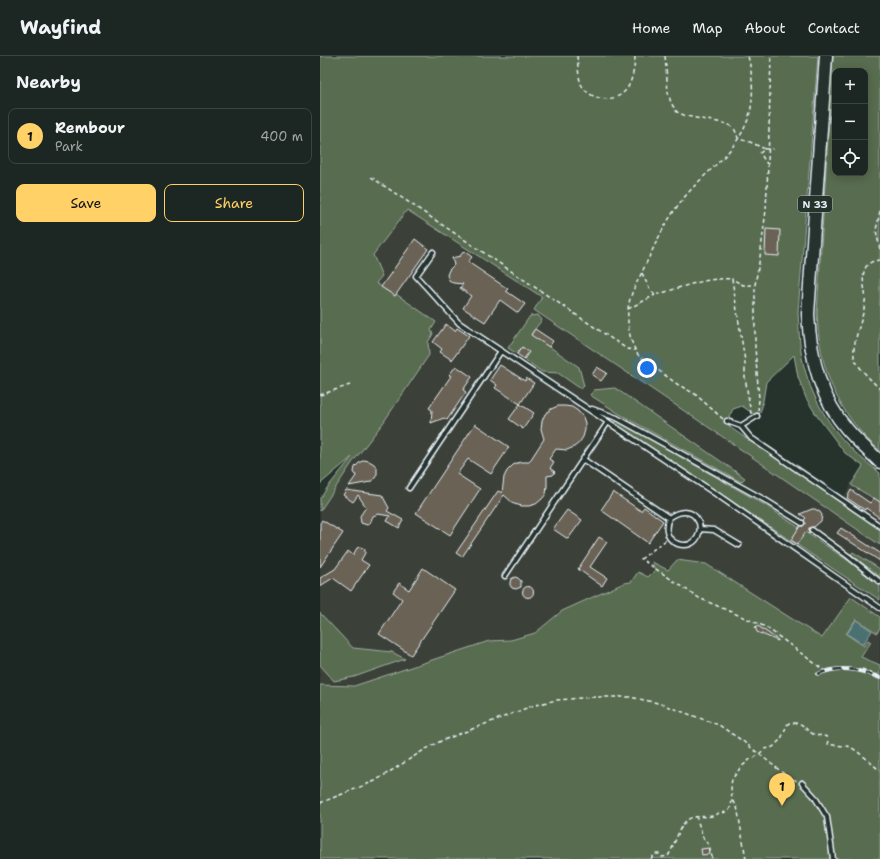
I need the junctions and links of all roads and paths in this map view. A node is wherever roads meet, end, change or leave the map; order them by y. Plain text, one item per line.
1 (577, 56) edge
2 (635, 56) edge
3 (665, 56) edge
4 (748, 56) edge
5 (771, 56) edge
6 (826, 56) edge
7 (738, 138) junction
8 (765, 149) junction
9 (773, 149) dead end
10 (768, 165) junction
11 (371, 177) dead end
12 (880, 211) edge
13 (880, 250) edge
14 (433, 252) dead end
15 (880, 260) edge
16 (642, 272) junction
17 (732, 279) junction
18 (754, 285) junction
19 (655, 295) junction
20 (628, 309) junction
21 (635, 350) junction
22 (500, 351) junction
23 (350, 385) dead end
24 (880, 389) edge
25 (320, 395) edge
26 (586, 407) junction
27 (757, 416) joint
28 (751, 419) junction
29 (727, 421) joint
30 (608, 422) junction
31 (741, 426) junction
32 (584, 460) junction
33 (880, 462) edge
34 (409, 488) dead end
35 (669, 518) junction
36 (802, 523) dead end
37 (880, 526) edge
38 (700, 529) junction
39 (812, 530) dead end
40 (669, 537) junction
41 (739, 545) dead end
42 (505, 576) dead end
43 (880, 582) edge
44 (880, 608) edge
45 (862, 669) dead end
46 (826, 671) dead end
47 (880, 676) edge
48 (760, 754) junction
49 (880, 771) edge
50 (802, 783) joint
51 (733, 801) junction
52 (320, 803) edge
53 (696, 816) junction
54 (651, 859) edge
55 (710, 859) edge
56 (746, 859) edge
57 (833, 859) edge

1 - 2 path
3 - 7 path
4 - 7 path
5 - 10 path
6 - 33 main road, N 33
7 - 8 path
7 - 16 path
8 - 9 path, bridge
8 - 10 path
10 - 18 path
11 - 21 path
12 - 13 path
14 - 22 lane
15 - 24 path
16 - 19 path
16 - 20 path
17 - 18 path
17 - 19 path
17 - 28 path
18 - 27 path
19 - 20 path
20 - 21 path
21 - 29 path
22 - 26 lane
22 - 34 lane
23 - 25 path
26 - 30 lane
26 - 36 lane
27 - 28 lane
28 - 31 lane
29 - 31 lane
30 - 32 lane
30 - 44 lane
31 - 37 lane
32 - 35 lane
32 - 42 lane
35 - 38 lane
35 - 40 lane
38 - 40 lane
38 - 41 lane
39 - 43 lane
40 - 46 path
45 - 47 path
48 - 49 path
48 - 50 path
48 - 51 path
48 - 52 path
50 - 57 lane
51 - 53 path
51 - 56 path
53 - 54 path
53 - 55 path

